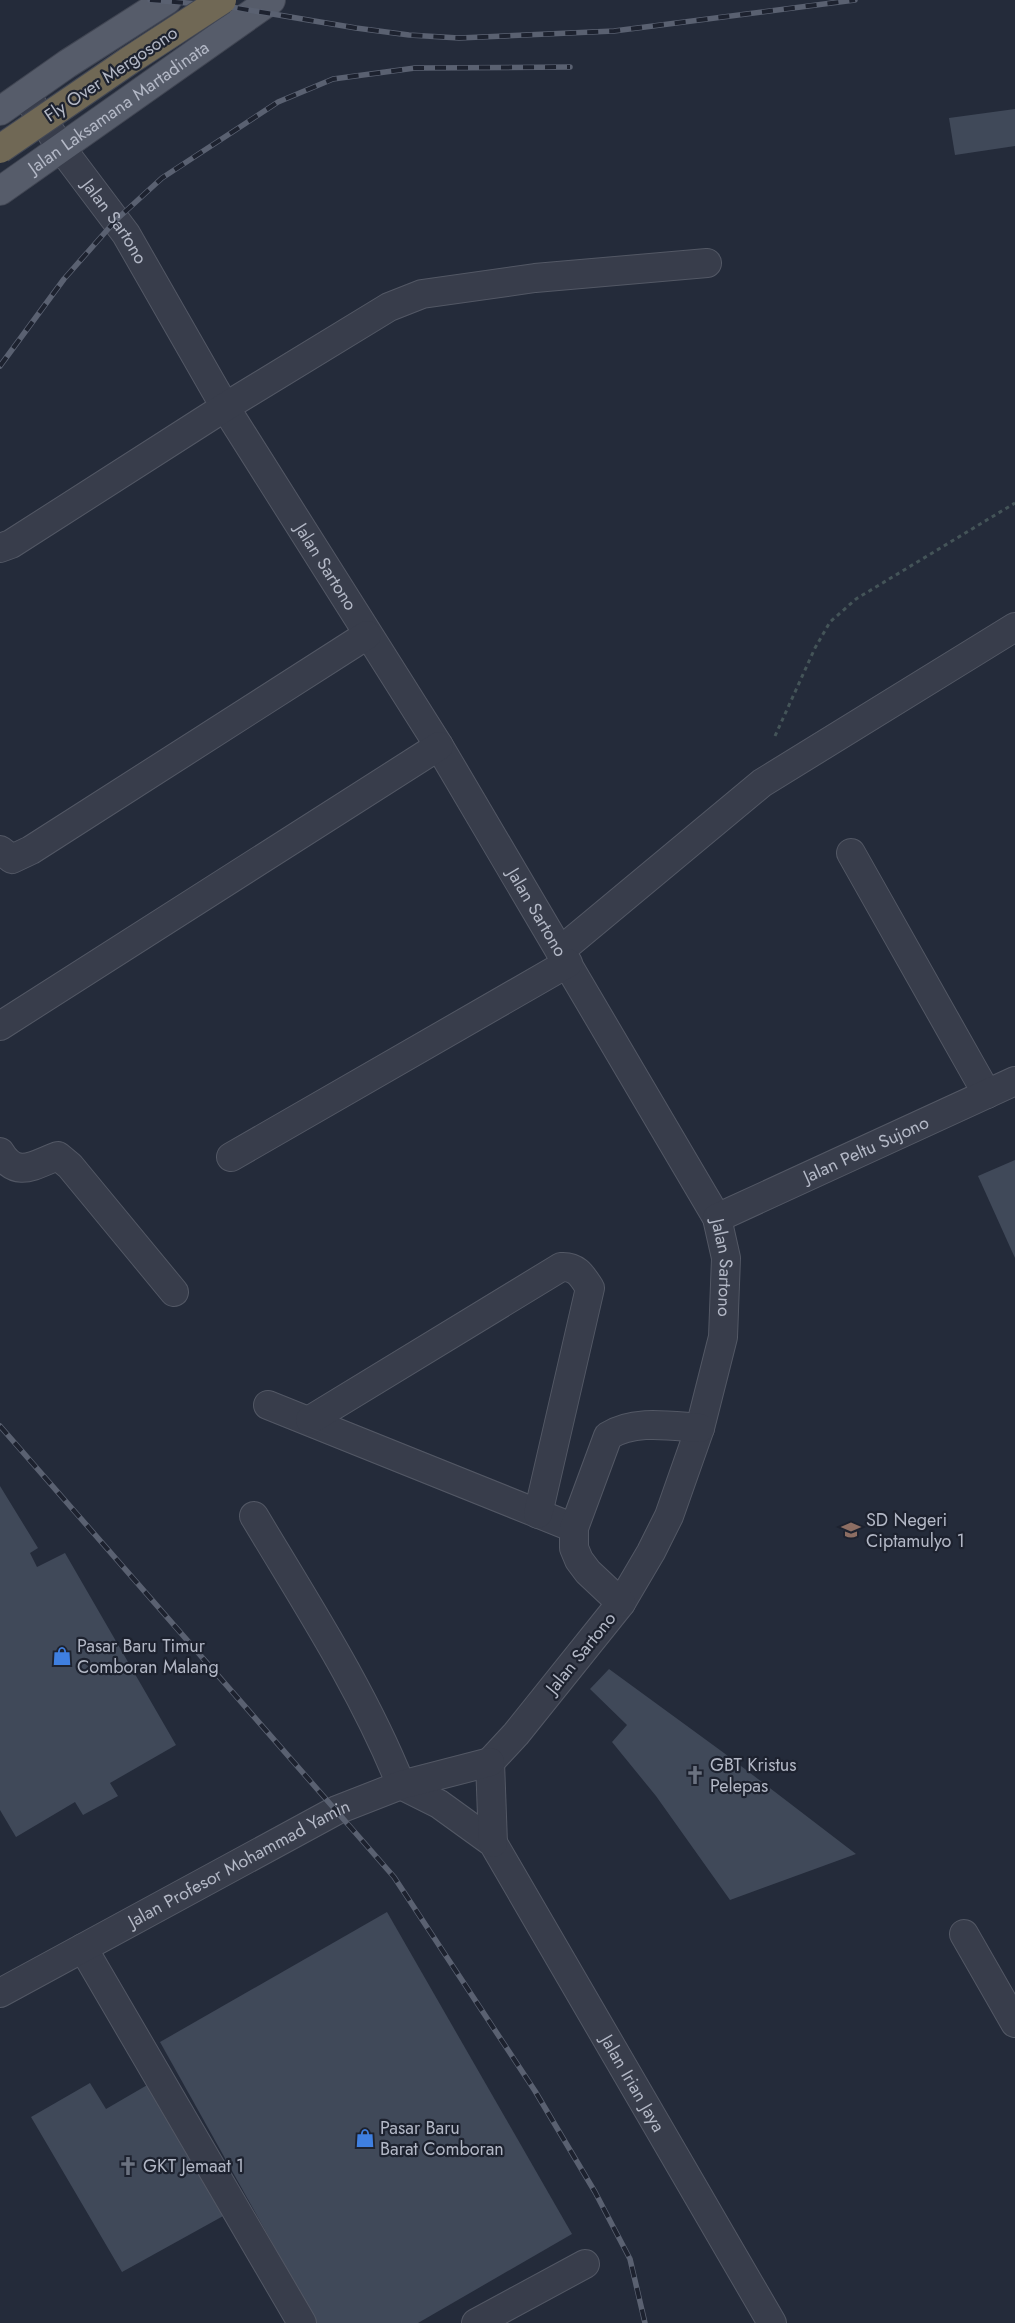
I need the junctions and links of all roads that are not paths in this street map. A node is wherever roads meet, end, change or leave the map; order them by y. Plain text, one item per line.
1 (167, 0) edge
2 (221, 0) edge
3 (271, 0) edge
4 (237, 23) junction
5 (25, 94) junction
6 (0, 111) edge
7 (0, 149) edge
8 (62, 149) junction
9 (0, 191) edge
10 (708, 263) dead end
11 (224, 407) junction
12 (0, 548) edge
13 (1015, 627) edge
14 (367, 635) junction
15 (439, 746) junction
16 (0, 850) edge
17 (851, 853) dead end
18 (564, 957) junction
19 (0, 1026) edge
20 (1015, 1081) edge
21 (987, 1094) junction
22 (0, 1152) edge
23 (232, 1157) dead end
24 (717, 1218) junction
25 (174, 1292) dead end
26 (268, 1405) dead end
27 (310, 1420) junction
28 (700, 1428) junction
29 (538, 1514) junction
30 (254, 1516) dead end
31 (574, 1528) junction
32 (621, 1603) junction
33 (490, 1762) junction
34 (400, 1785) junction
35 (493, 1843) junction
36 (964, 1934) dead end
37 (83, 1948) junction
38 (0, 1993) edge
39 (1015, 2023) edge
40 (585, 2264) dead end
41 (302, 2323) edge
42 (476, 2323) edge
43 (772, 2323) edge

1 - 5 main road
2 - 4 main road
2 - 7 highway, Fly Over Mergosono, bridge
3 - 4 main road, Jalan Laksamana Martadinata
4 - 8 main road, Jalan Laksamana Martadinata
5 - 6 main road
5 - 8 street, Jalan Sartono
8 - 9 main road, Jalan Laksamana Martadinata
8 - 11 street, Jalan Sartono
10 - 11 street
11 - 12 street
11 - 14 street, Jalan Sartono
13 - 18 street
14 - 15 street, Jalan Sartono
14 - 16 street
15 - 18 street, Jalan Sartono
15 - 19 street
17 - 21 street
18 - 23 street
18 - 24 street, Jalan Sartono
20 - 21 street, Jalan Peltu Sujono
21 - 24 street, Jalan Peltu Sujono
22 - 25 street
24 - 28 street, Jalan Sartono
26 - 27 street
27 - 29 street
27 - 29 street
28 - 31 street
28 - 32 street, Jalan Sartono
29 - 31 street
30 - 34 street
31 - 32 street
32 - 33 street, Jalan Sartono
33 - 34 street, Jalan Profesor Mohammad Yamin
33 - 35 street, Jalan Irian Jaya
34 - 35 street, Jalan Irian Jaya
34 - 37 street, Jalan Profesor Mohammad Yamin
35 - 43 street, Jalan Irian Jaya
36 - 39 street
37 - 38 street, Jalan Profesor Mohammad Yamin
37 - 41 street
40 - 42 street

